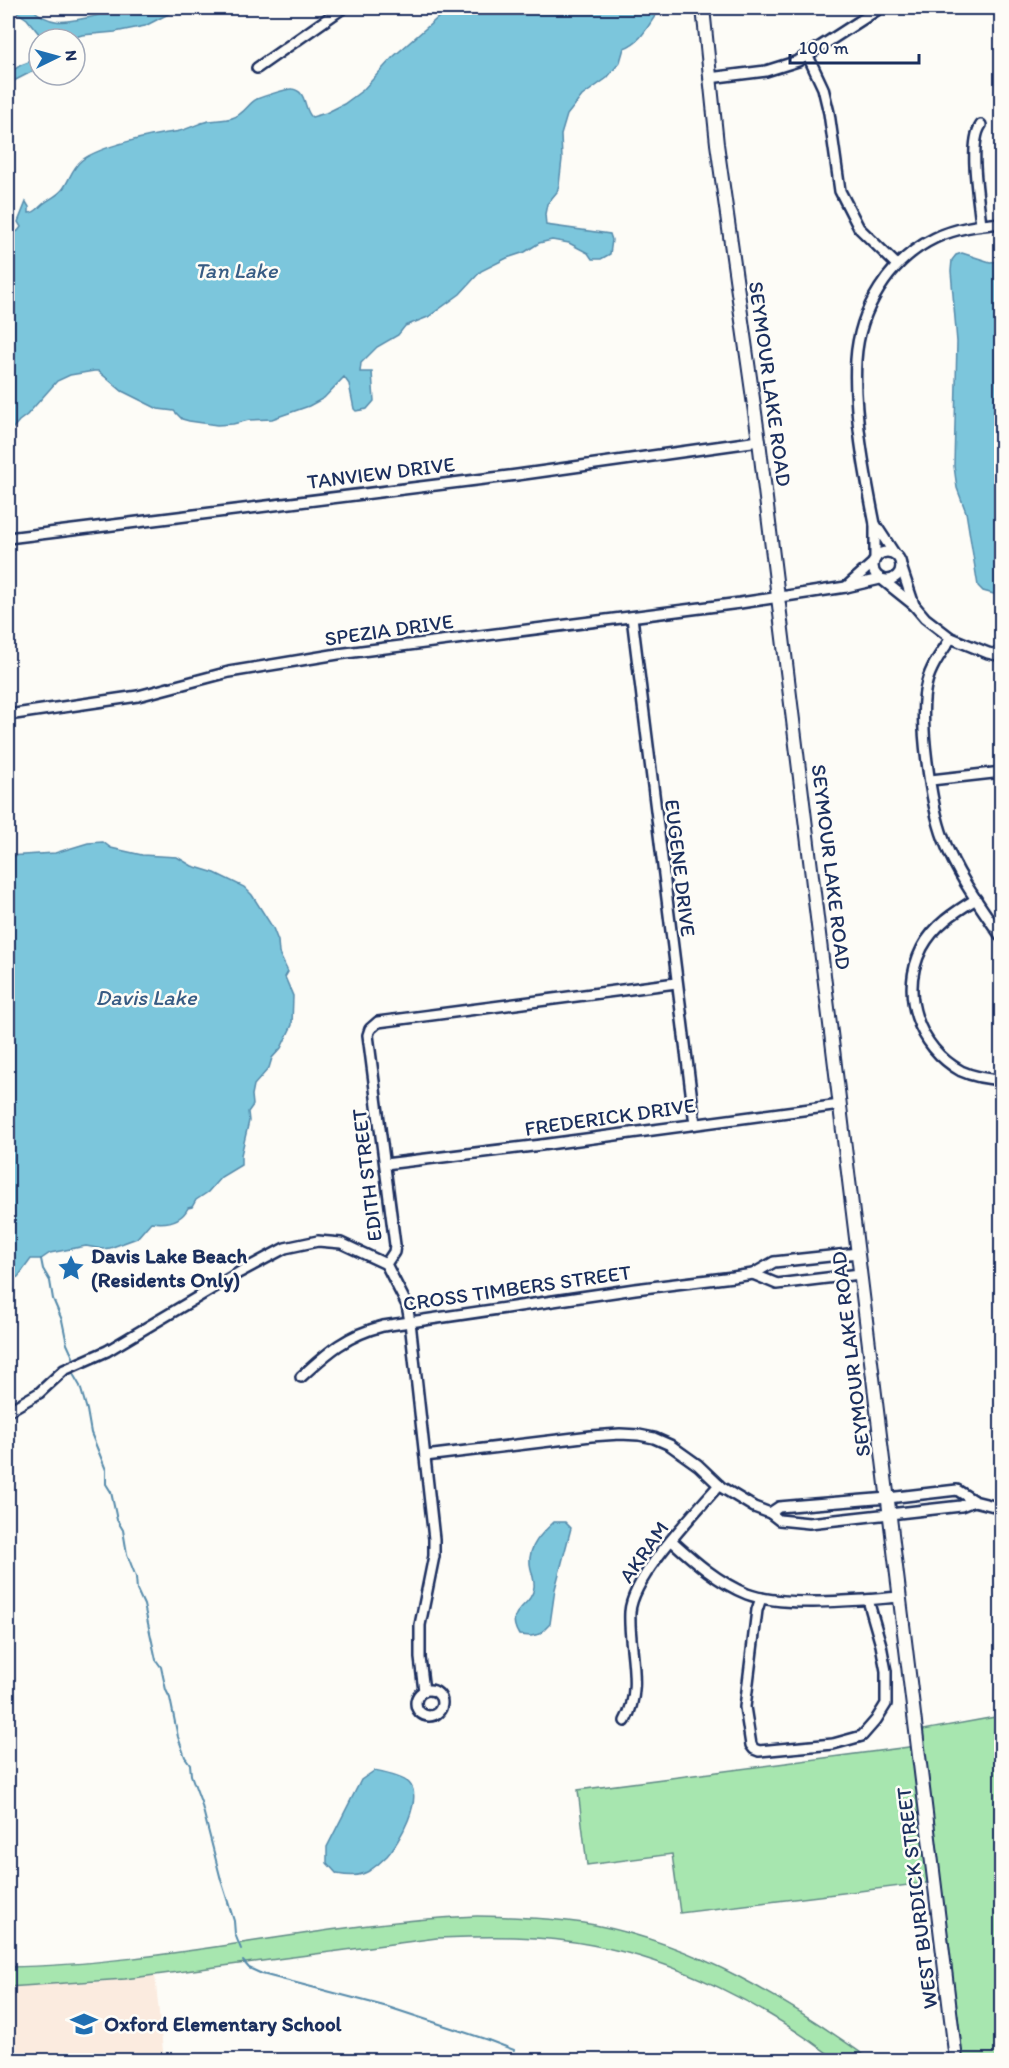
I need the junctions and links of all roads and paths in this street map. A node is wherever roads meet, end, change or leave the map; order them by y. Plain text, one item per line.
1 (343, 8) edge
2 (703, 8) edge
3 (880, 8) edge
4 (808, 56) junction
5 (257, 68) dead end
6 (709, 78) junction
7 (981, 124) dead end
8 (1002, 223) edge
9 (981, 225) junction
10 (897, 265) junction
11 (759, 441) junction
12 (875, 524) junction
13 (8, 537) edge
14 (894, 553) junction
15 (874, 561) junction
16 (901, 566) junction
17 (882, 580) junction
18 (846, 587) junction
19 (778, 597) junction
20 (914, 605) junction
21 (632, 617) junction
22 (951, 638) junction
23 (1002, 656) edge
24 (8, 715) edge
25 (1002, 772) edge
26 (930, 780) junction
27 (976, 899) junction
28 (1002, 938) edge
29 (676, 982) junction
30 (1002, 1080) edge
31 (840, 1105) junction
32 (695, 1124) junction
33 (385, 1164) junction
34 (858, 1253) junction
35 (386, 1264) junction
36 (753, 1274) junction
37 (861, 1274) junction
38 (410, 1322) junction
39 (301, 1377) dead end
40 (8, 1411) edge
41 (425, 1456) junction
42 (719, 1485) junction
43 (888, 1498) junction
44 (974, 1501) junction
45 (1002, 1508) edge
46 (770, 1513) junction
47 (890, 1514) junction
48 (672, 1541) junction
49 (900, 1597) junction
50 (761, 1598) junction
51 (868, 1600) junction
52 (424, 1691) dead end
53 (626, 1721) dead end
54 (916, 1731) joint
55 (956, 2061) edge

1 - 5 street
2 - 6 street, SEYMOUR LAKE ROAD
3 - 4 street
4 - 6 street
4 - 10 street
6 - 11 street, SEYMOUR LAKE ROAD
7 - 9 street
8 - 9 street
9 - 10 street
10 - 12 street
11 - 13 street, TANVIEW DRIVE
11 - 19 street, SEYMOUR LAKE ROAD
12 - 14 street
12 - 15 street
14 - 15 street
14 - 16 street
15 - 17 street
15 - 18 street
16 - 17 street
16 - 20 street
17 - 18 street, SPEZIA DRIVE
17 - 20 street
18 - 19 street, SPEZIA DRIVE
19 - 21 street, SPEZIA DRIVE
19 - 31 street, SEYMOUR LAKE ROAD
20 - 22 street
21 - 24 street, SPEZIA DRIVE
21 - 29 street, EUGENE DRIVE
22 - 23 street
22 - 26 street
25 - 26 street
26 - 27 street
27 - 28 street
27 - 30 street
29 - 32 street, EUGENE DRIVE
29 - 33 street, EDITH STREET
31 - 32 street, FREDERICK DRIVE
31 - 34 street, SEYMOUR LAKE ROAD
32 - 33 street, FREDERICK DRIVE
33 - 35 street, EDITH STREET
34 - 36 street, CROSS TIMBERS STREET
34 - 37 street, SEYMOUR LAKE ROAD
35 - 38 street, EDITH STREET
35 - 40 street
36 - 37 street, CROSS TIMBERS STREET
36 - 38 street, CROSS TIMBERS STREET
37 - 43 street, SEYMOUR LAKE ROAD
38 - 39 street, CROSS TIMBERS STREET
38 - 41 street, EDITH STREET
41 - 42 street
41 - 52 street, EDITH STREET
42 - 46 street
42 - 48 street, AKRAM
43 - 44 street
43 - 46 street
43 - 47 street, SEYMOUR LAKE ROAD
44 - 45 street
44 - 47 street
46 - 47 street
47 - 49 street, SEYMOUR LAKE ROAD
48 - 50 street
48 - 53 street, AKRAM
49 - 51 street
49 - 54 street, SEYMOUR LAKE ROAD
50 - 51 street
50 - 51 street
54 - 55 street, WEST BURDICK STREET

